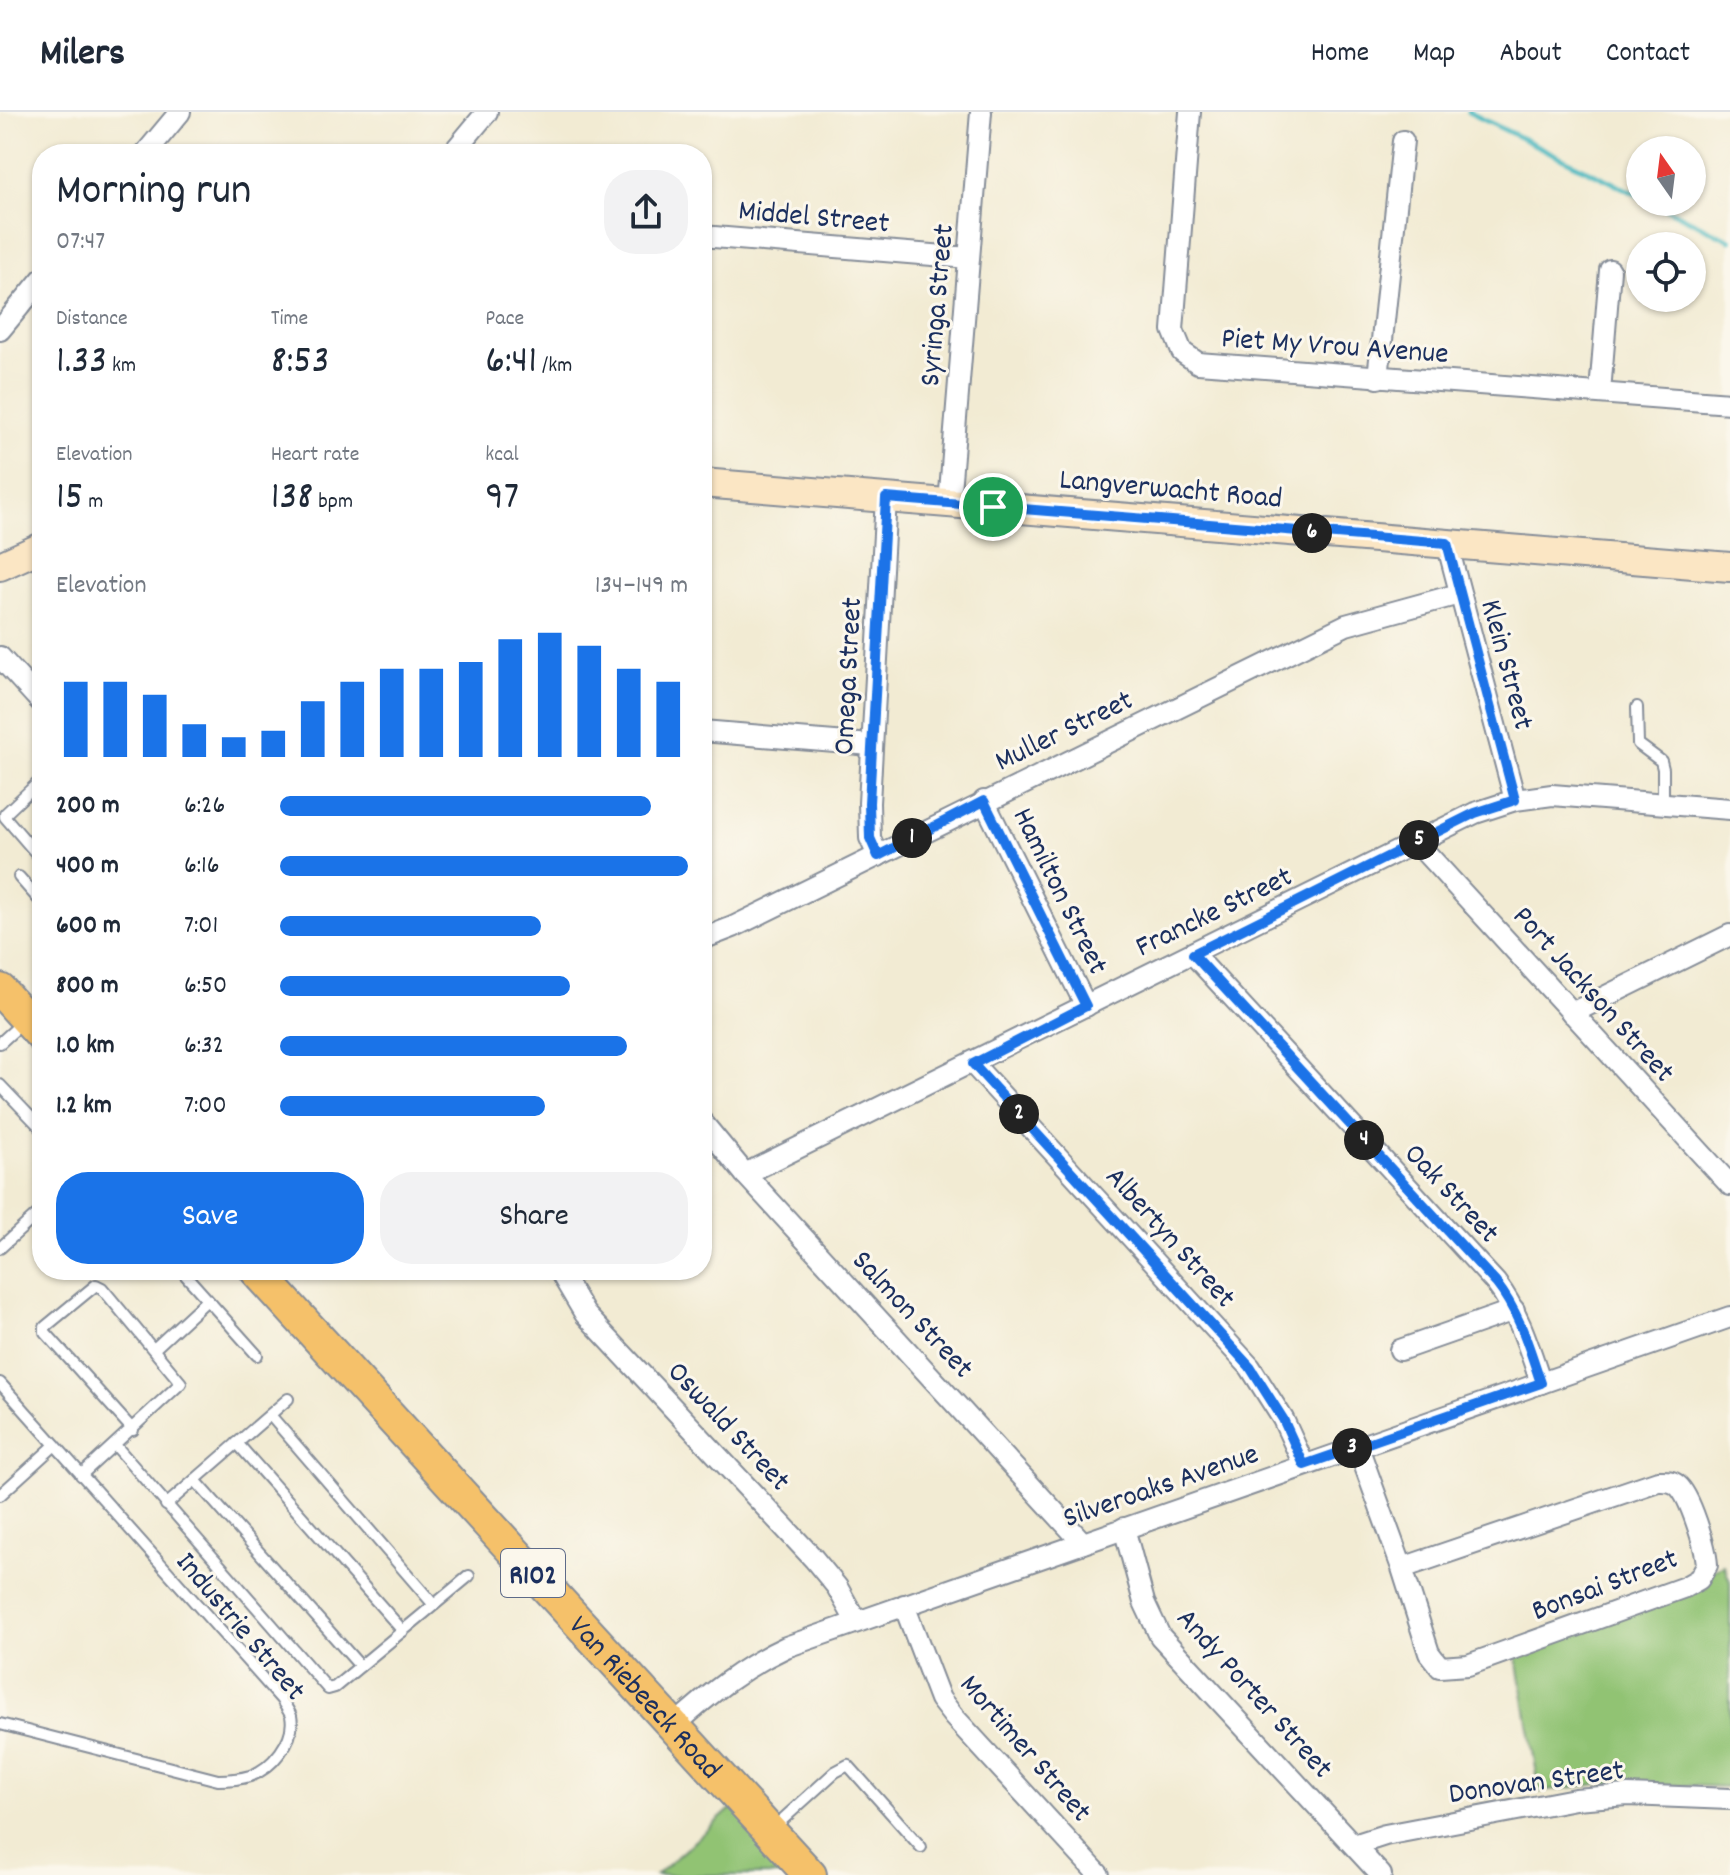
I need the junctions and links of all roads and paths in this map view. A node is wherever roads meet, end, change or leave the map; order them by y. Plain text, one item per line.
1 (180, 112) edge
2 (487, 112) edge
3 (981, 112) edge
4 (1190, 112) edge
5 (1403, 141) dead end
6 (153, 144) edge
7 (460, 144) edge
8 (712, 237) edge
9 (969, 258) junction
10 (1610, 270) dead end
11 (32, 291) edge
12 (0, 330) edge
13 (1378, 378) junction
14 (1600, 392) junction
15 (1730, 403) edge
16 (712, 484) edge
17 (886, 498) junction
18 (949, 504) junction
19 (1447, 543) junction
20 (32, 552) edge
21 (32, 553) edge
22 (0, 566) edge
23 (1730, 567) edge
24 (0, 575) edge
25 (1459, 594) junction
26 (4, 669) edge
27 (32, 694) edge
28 (1637, 707) dead end
29 (712, 732) edge
30 (871, 745) junction
31 (32, 788) edge
32 (1515, 800) junction
33 (984, 801) junction
34 (1663, 803) junction
35 (1730, 809) edge
36 (1416, 842) junction
37 (32, 848) edge
38 (878, 856) junction
39 (19, 877) dead end
40 (32, 892) edge
41 (712, 935) edge
42 (1730, 935) edge
43 (1193, 954) junction
44 (0, 990) edge
45 (1086, 1006) junction
46 (1572, 1013) junction
47 (32, 1026) edge
48 (32, 1029) edge
49 (0, 1043) edge
50 (973, 1064) junction
51 (0, 1085) edge
52 (32, 1119) edge
53 (712, 1134) edge
54 (745, 1174) junction
55 (1730, 1185) edge
56 (32, 1219) edge
57 (0, 1248) edge
58 (190, 1280) edge
59 (265, 1280) edge
60 (565, 1280) edge
61 (207, 1300) junction
62 (1514, 1310) junction
63 (1730, 1317) edge
64 (154, 1349) junction
65 (1400, 1350) dead end
66 (257, 1355) dead end
67 (0, 1383) edge
68 (1541, 1383) junction
69 (288, 1399) dead end
70 (270, 1415) junction
71 (133, 1430) junction
72 (237, 1443) junction
73 (55, 1445) junction
74 (115, 1445) junction
75 (1358, 1447) junction
76 (1304, 1465) junction
77 (81, 1475) junction
78 (195, 1480) junction
79 (0, 1495) edge
80 (166, 1505) junction
81 (1124, 1528) junction
82 (1083, 1543) junction
83 (1402, 1568) junction
84 (469, 1576) dead end
85 (434, 1605) junction
86 (904, 1605) junction
87 (856, 1621) junction
88 (403, 1631) junction
89 (360, 1666) junction
90 (0, 1724) edge
91 (674, 1726) junction
92 (1730, 1799) edge
93 (770, 1831) junction
94 (1354, 1845) junction
95 (921, 1847) dead end
96 (810, 1875) edge
97 (1099, 1875) edge
98 (1381, 1875) edge

1 - 6 street
2 - 7 street
3 - 9 street, Syringa Street
4 - 13 street, Piet My Vrou Avenue
5 - 13 street
8 - 9 street, Middel Street
9 - 18 street, Syringa Street
10 - 14 street
11 - 12 street
13 - 14 street, Piet My Vrou Avenue
14 - 15 street, Piet My Vrou Avenue
16 - 17 street, Langverwacht Road
17 - 18 street, Langverwacht Road
17 - 30 street, Omega Street
18 - 19 street, Langverwacht Road
19 - 23 street, Langverwacht Road
19 - 25 street, Klein Street
20 - 22 street
21 - 24 street
25 - 32 street, Klein Street
25 - 33 street, Muller Street
26 - 27 street
28 - 34 lane
29 - 30 street
30 - 38 street, Omega Street
31 - 37 lane
32 - 34 street, Francke Street
32 - 36 street, Francke Street
33 - 38 street, Muller Street
33 - 45 street, Hamilton Street
34 - 35 street, Francke Street
36 - 43 street, Francke Street
36 - 46 street, Port Jackson Street
38 - 41 street, Muller Street
39 - 40 lane
42 - 46 street
43 - 45 street, Francke Street
43 - 62 street, Oak Street
44 - 47 main road
45 - 50 street, Francke Street
46 - 55 street, Port Jackson Street
48 - 49 lane
50 - 54 street, Francke Street
50 - 76 street, Albertyn Street
51 - 52 lane
53 - 54 street, Salmon Street
54 - 82 street, Salmon Street
56 - 57 lane
58 - 61 lane
59 - 91 main road, Van Riebeeck Road / R102
60 - 87 street, Oswald Street
61 - 64 lane
61 - 66 lane
62 - 65 street
62 - 68 street, Oak Street
63 - 68 street, Silveroaks Avenue
64 - 71 lane
64 - 71 lane
67 - 73 lane, Industrie Street
68 - 75 street, Silveroaks Avenue
69 - 70 lane
70 - 72 lane
70 - 85 lane
71 - 74 lane
72 - 78 lane
72 - 88 lane
73 - 77 lane, Industrie Street
73 - 79 lane
74 - 77 lane
74 - 80 lane
75 - 76 street, Silveroaks Avenue
75 - 83 street, Bonsai Street
76 - 81 street, Silveroaks Avenue
77 - 90 lane, Industrie Street
78 - 80 lane
78 - 89 lane
80 - 89 lane
81 - 82 street, Silveroaks Avenue
81 - 94 street, Andy Porter Street
82 - 86 street, Silveroaks Avenue
83 - 83 street, Bonsai Street
84 - 85 lane
85 - 88 lane
86 - 87 street, Silveroaks Avenue
86 - 97 street, Mortimer Street
87 - 91 street, Silveroaks Avenue
88 - 89 lane
91 - 93 main road, Van Riebeeck Road / R102
92 - 94 street, Donovan Street
93 - 95 lane
93 - 96 main road, Van Riebeeck Road / R102
94 - 98 street, Andy Porter Street

